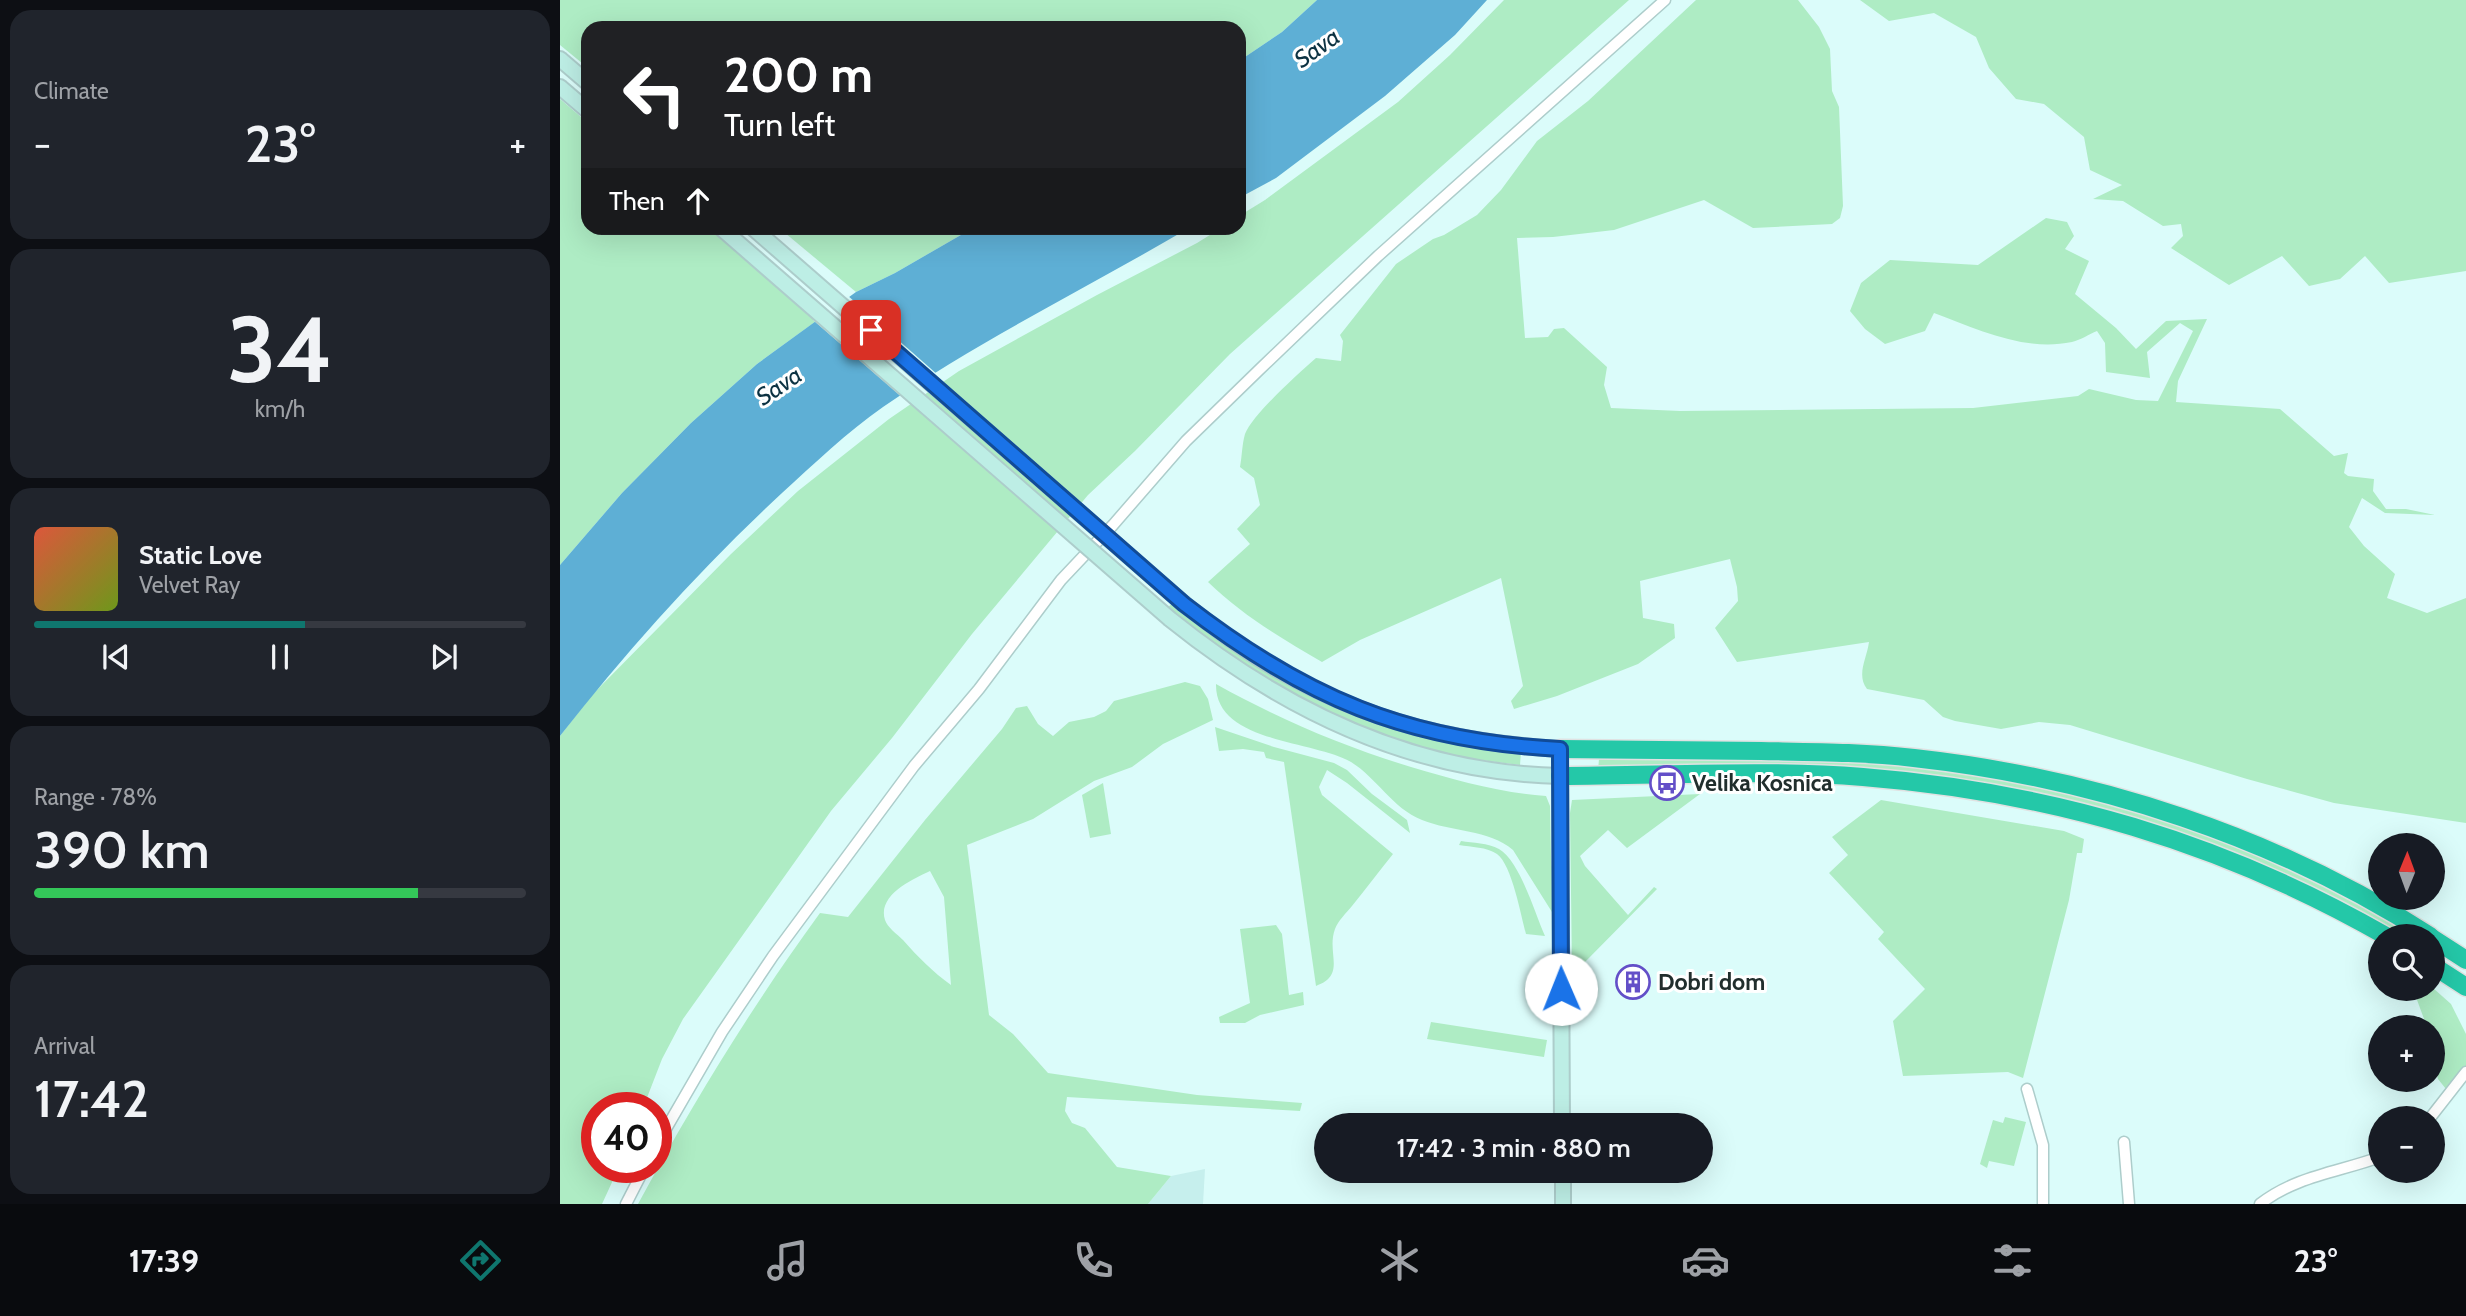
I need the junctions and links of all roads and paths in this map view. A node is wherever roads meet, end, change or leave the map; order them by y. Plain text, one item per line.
1 (1665, 0) edge
2 (560, 59) edge
3 (581, 77) edge
4 (560, 87) edge
5 (581, 105) edge
6 (728, 235) edge
7 (761, 235) edge
8 (1560, 749) junction
9 (1560, 776) junction
10 (2409, 924) edge
11 (2368, 926) edge
12 (2445, 946) edge
13 (2466, 960) edge
14 (2445, 973) edge
15 (2466, 987) edge
16 (2466, 1072) edge
17 (2026, 1089) dead end
18 (2439, 1106) edge
19 (1562, 1113) edge
20 (672, 1118) edge
21 (2123, 1142) dead end
22 (2368, 1161) edge
23 (637, 1183) edge
24 (1563, 1183) edge
25 (626, 1204) edge
26 (1563, 1204) edge
27 (2043, 1204) edge
28 (2129, 1204) edge
29 (2260, 1204) edge

1 - 20 street
2 - 3 main road
4 - 5 main road
6 - 9 main road, bridge
7 - 8 main road, bridge
8 - 9 main road
8 - 10 highway
9 - 11 highway
9 - 19 main road
12 - 13 highway
14 - 15 highway
16 - 18 street
17 - 27 street
21 - 28 street
22 - 29 street
23 - 25 street
24 - 26 main road

